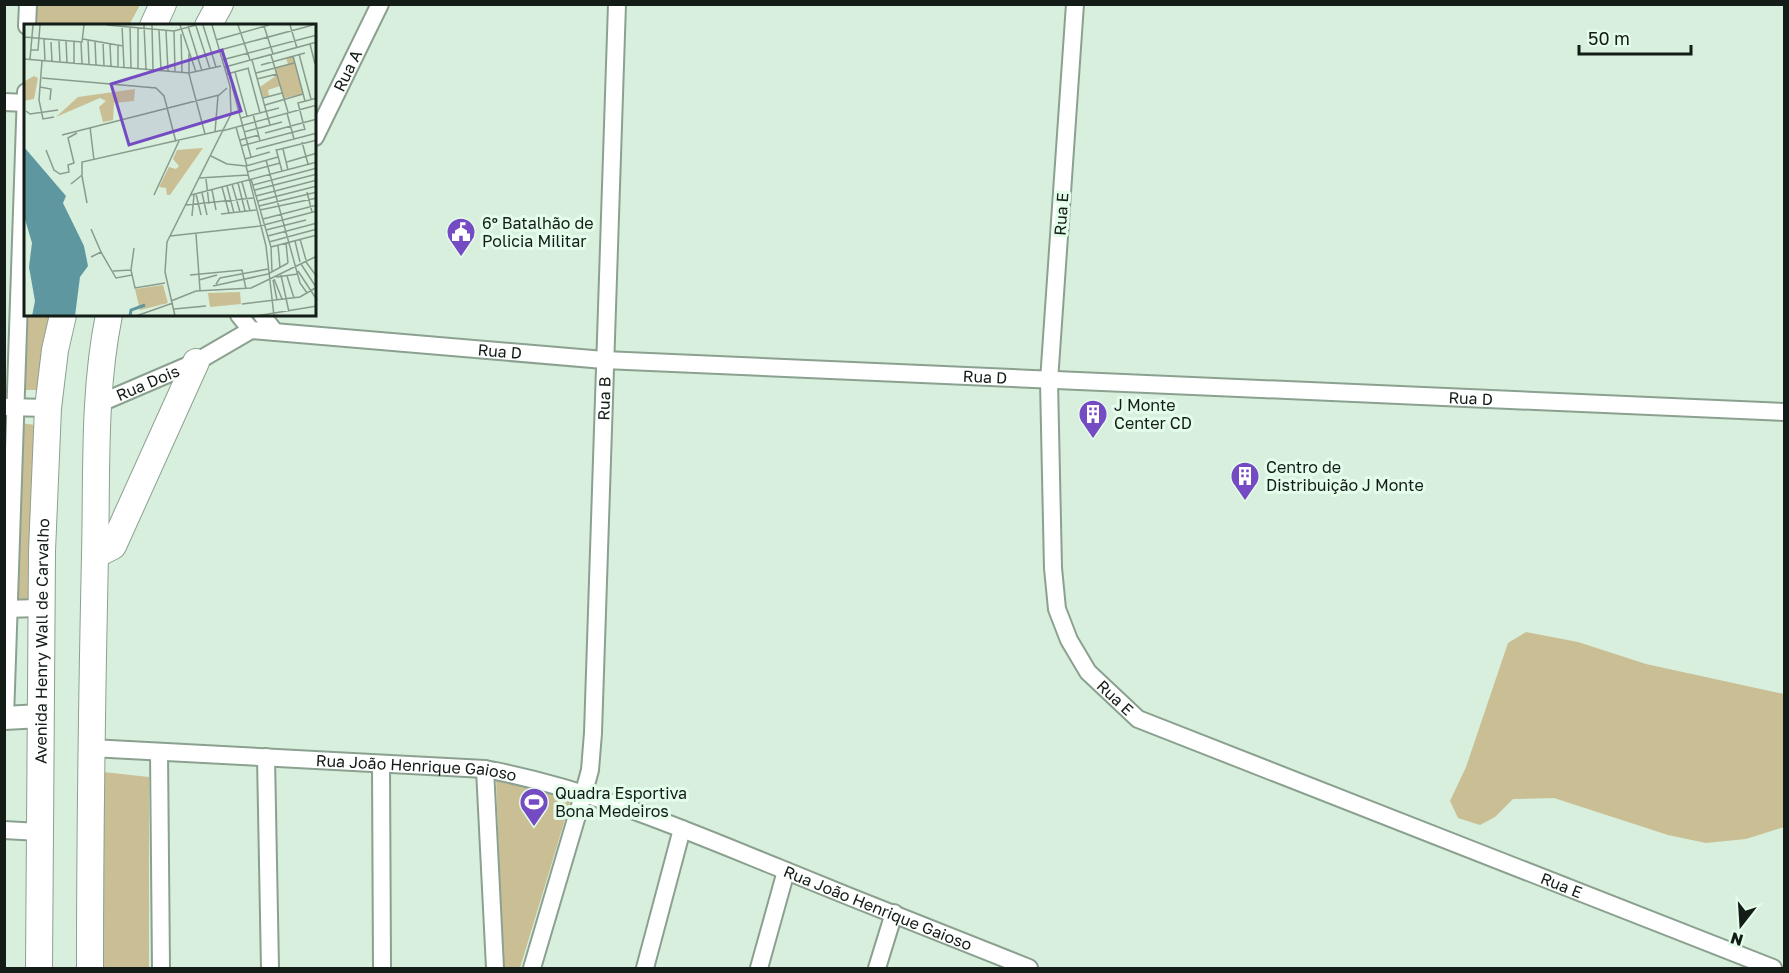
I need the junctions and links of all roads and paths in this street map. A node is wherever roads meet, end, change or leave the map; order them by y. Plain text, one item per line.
1 (27, 4) edge
2 (163, 4) edge
3 (220, 4) edge
4 (380, 4) edge
5 (617, 4) edge
6 (1075, 4) edge
7 (27, 24) edge
8 (154, 24) edge
9 (209, 24) edge
10 (4, 102) edge
11 (24, 103) edge
12 (24, 123) edge
13 (316, 135) edge
14 (63, 316) edge
15 (109, 316) edge
16 (240, 316) edge
17 (263, 316) edge
18 (251, 330) junction
19 (275, 332) junction
20 (604, 360) junction
21 (196, 362) junction
22 (1050, 381) junction
23 (98, 404) junction
24 (10, 407) edge
25 (48, 408) junction
26 (1785, 412) edge
27 (95, 555) junction
28 (40, 608) junction
29 (6, 609) edge
30 (41, 716) junction
31 (5, 718) edge
32 (91, 748) junction
33 (159, 753) junction
34 (266, 757) junction
35 (381, 764) junction
36 (485, 769) junction
37 (584, 792) junction
38 (682, 829) junction
39 (4, 830) edge
40 (39, 832) junction
41 (786, 871) junction
42 (894, 913) junction
43 (993, 962) edge
44 (39, 969) edge
45 (90, 969) edge
46 (161, 969) edge
47 (270, 969) edge
48 (382, 969) edge
49 (495, 969) edge
50 (532, 969) edge
51 (645, 969) edge
52 (759, 969) edge
53 (877, 969) edge
54 (1029, 969) edge
55 (1773, 969) edge

1 - 7 street
2 - 8 main road
3 - 9 main road
4 - 13 street, Rua A
5 - 20 street, Rua B
6 - 22 street, Rua E
10 - 11 street
12 - 24 street
14 - 25 main road, Avenida Henry Wall de Carvalho
15 - 23 main road
16 - 18 street
17 - 19 street
18 - 19 street, Rua D
18 - 21 street
19 - 20 street, Rua D
20 - 22 street, Rua D
20 - 37 street, Rua B
21 - 23 street, Rua Dois
21 - 27 main road
22 - 26 street, Rua D
22 - 55 street, Rua E
23 - 27 main road
24 - 25 street
24 - 29 street
25 - 28 main road, Avenida Henry Wall de Carvalho
27 - 32 main road
28 - 29 street
28 - 30 main road, Avenida Henry Wall de Carvalho
29 - 31 street
30 - 31 street
30 - 40 main road, Avenida Henry Wall de Carvalho
32 - 33 street, Rua João Henrique Gaioso
32 - 45 main road
33 - 34 street, Rua João Henrique Gaioso
33 - 46 street
34 - 35 street, Rua João Henrique Gaioso
34 - 47 street
35 - 36 street, Rua João Henrique Gaioso
35 - 48 street
36 - 37 street, Rua João Henrique Gaioso
36 - 49 street
37 - 38 street, Rua João Henrique Gaioso
37 - 50 street, Rua B
38 - 41 street, Rua João Henrique Gaioso
38 - 51 street
39 - 40 street
40 - 44 main road, Avenida Henry Wall de Carvalho
41 - 42 street, Rua João Henrique Gaioso
41 - 52 street
42 - 43 street, Rua João Henrique Gaioso
42 - 53 street
43 - 54 street, Rua João Henrique Gaioso

